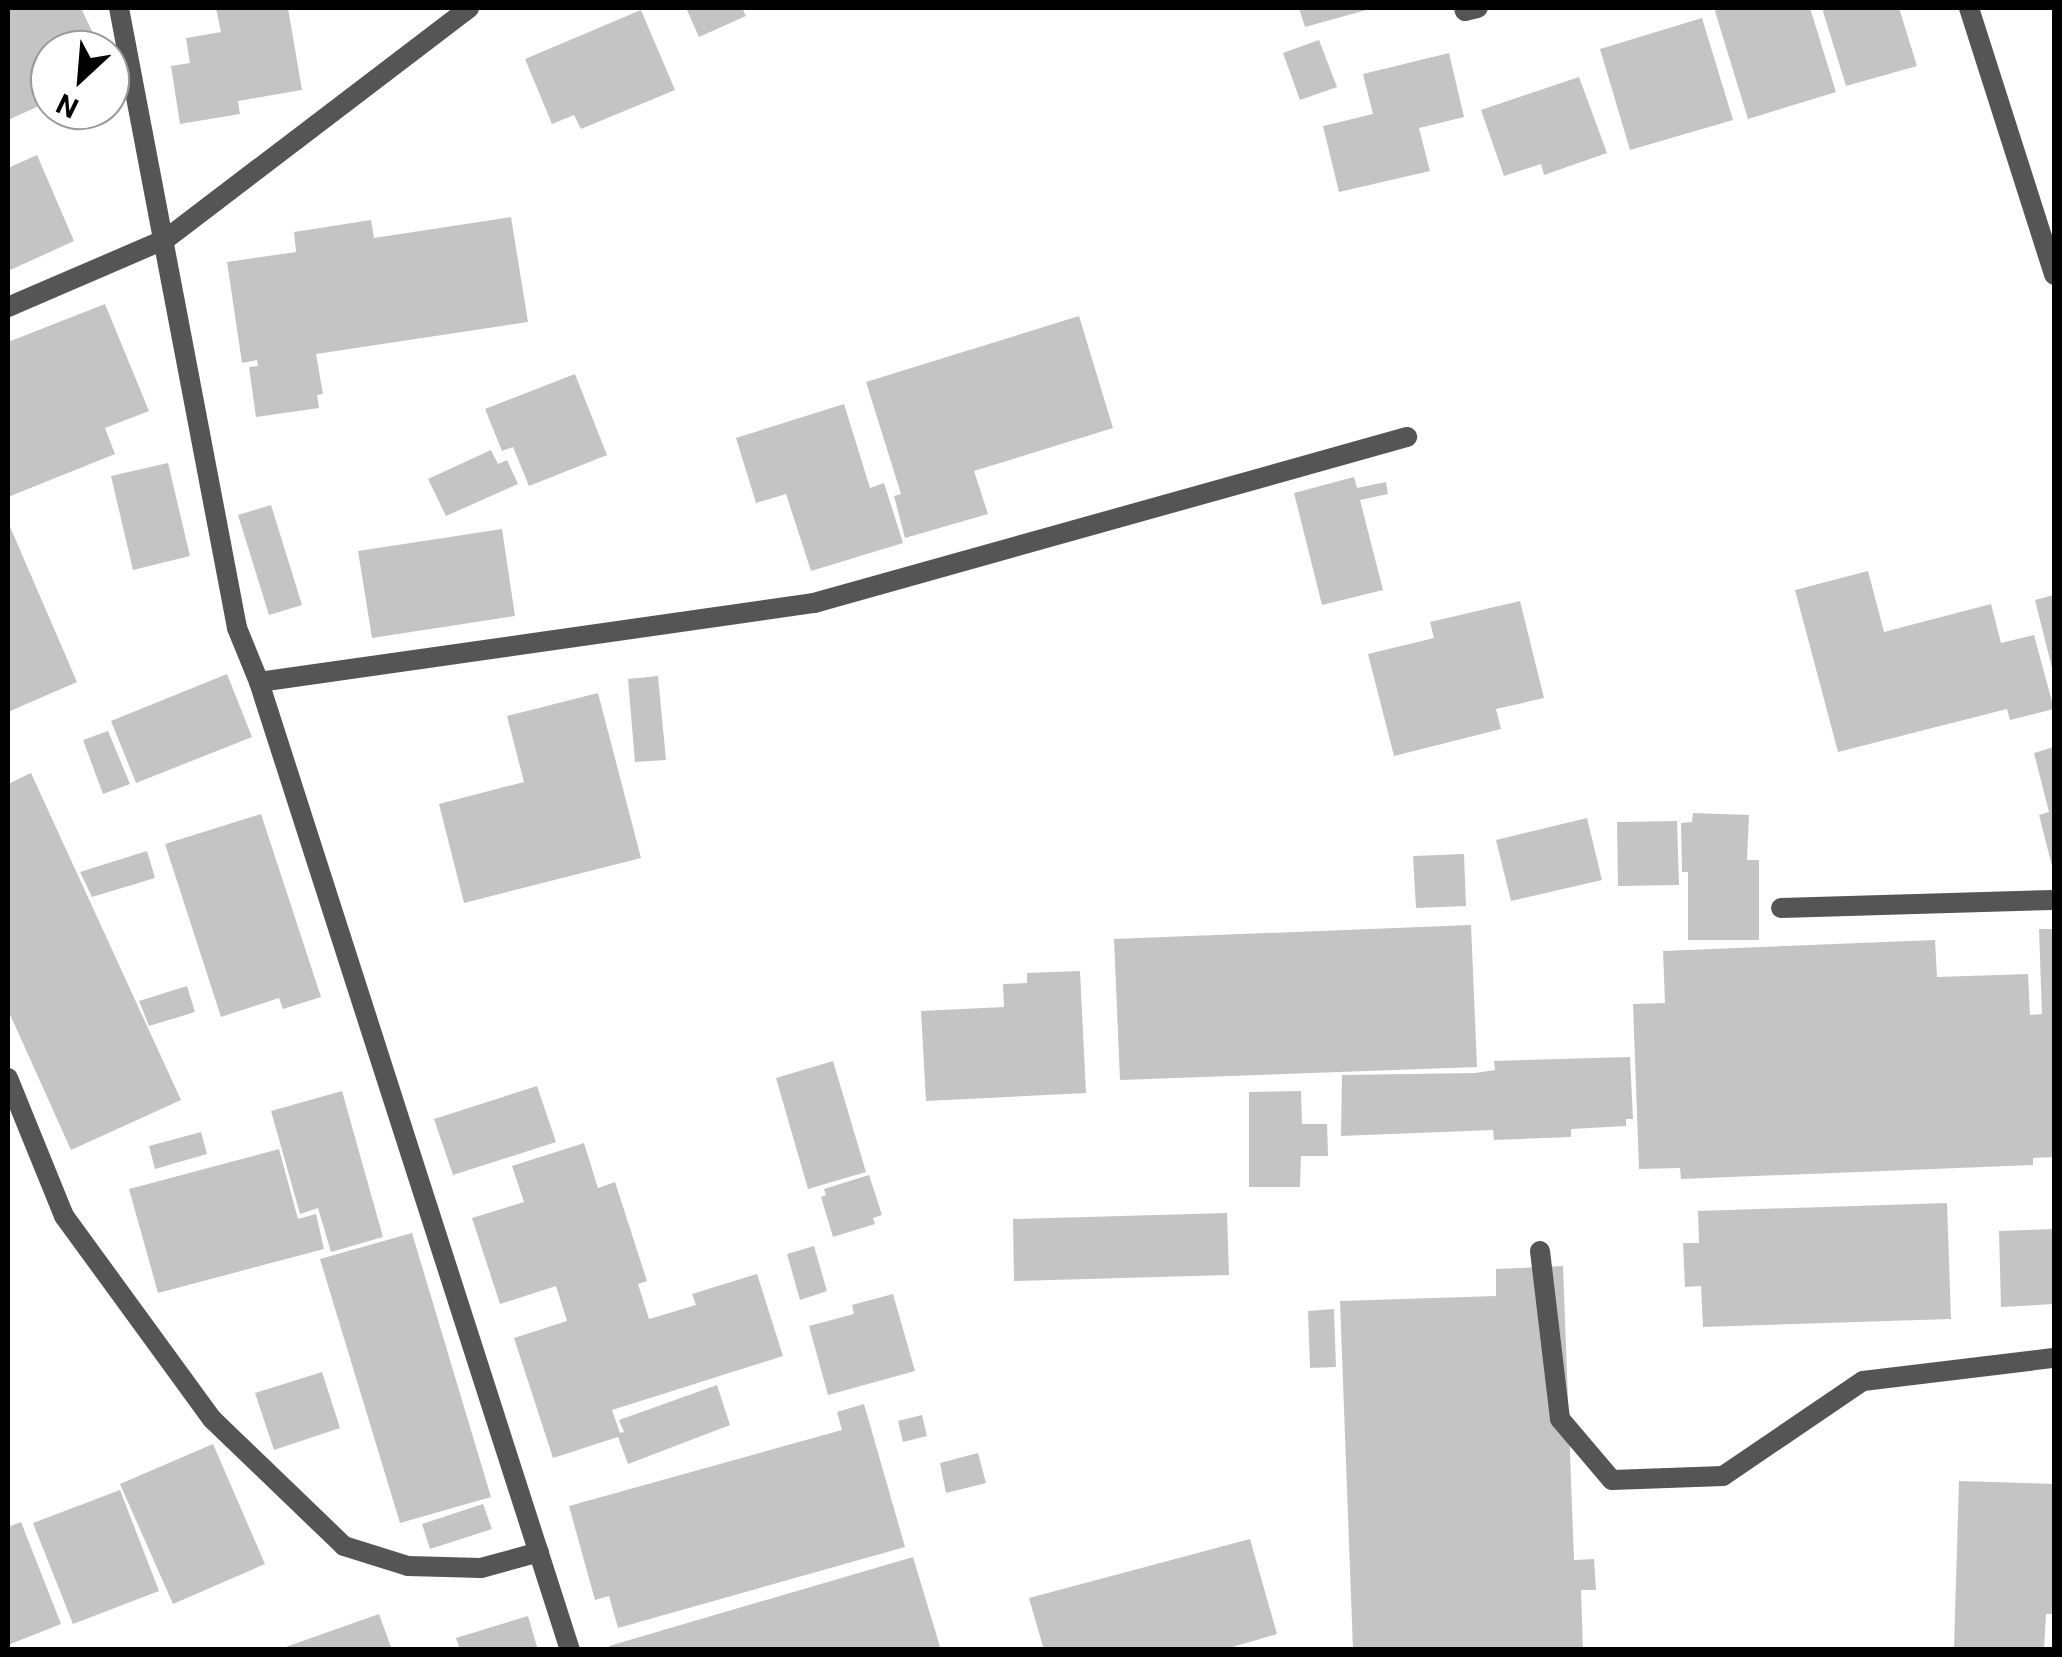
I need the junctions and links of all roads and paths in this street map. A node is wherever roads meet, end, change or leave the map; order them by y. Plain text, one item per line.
1 (120, 8) edge
2 (469, 8) edge
3 (1464, 8) edge
4 (1478, 8) edge
5 (1969, 8) edge
6 (166, 238) junction
7 (2054, 275) edge
8 (8, 307) edge
9 (1407, 438) dead end
10 (259, 682) junction
11 (2054, 900) edge
12 (1781, 908) dead end
13 (8, 1078) edge
14 (1540, 1251) dead end
15 (2054, 1358) edge
16 (539, 1552) junction
17 (570, 1650) edge

1 - 6 street
2 - 6 street
3 - 4 street
5 - 7 street
6 - 8 street
6 - 10 street
9 - 10 street
10 - 16 street
11 - 12 street
13 - 16 street
14 - 15 street
16 - 17 street

